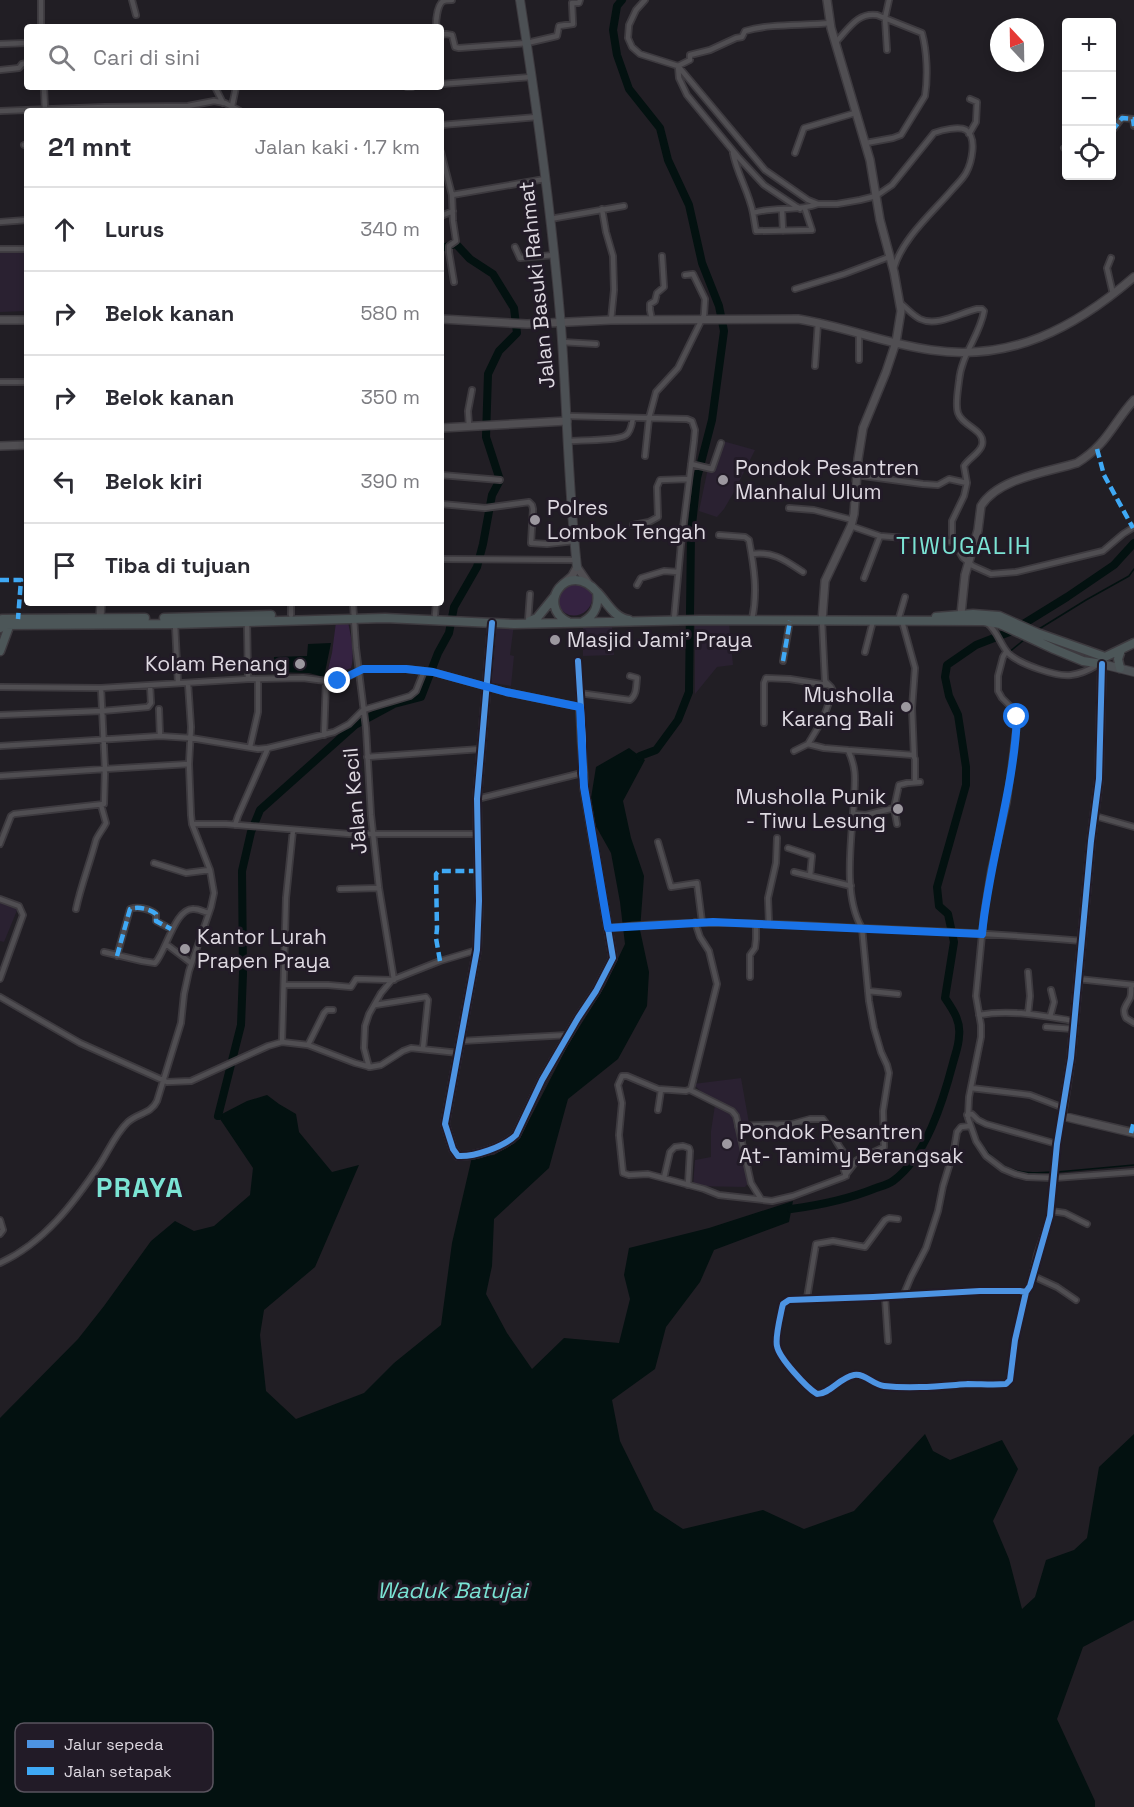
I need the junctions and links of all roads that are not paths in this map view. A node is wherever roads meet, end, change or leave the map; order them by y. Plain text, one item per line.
1 (40, 0) edge
2 (132, 0) edge
3 (452, 0) edge
4 (520, 0) edge
5 (580, 0) edge
6 (645, 0) edge
7 (827, 0) edge
8 (889, 0) edge
9 (136, 15) dead end
10 (885, 18) junction
11 (830, 22) junction
12 (41, 24) edge
13 (436, 24) edge
14 (444, 35) edge
15 (24, 43) edge
16 (527, 43) junction
17 (835, 43) junction
18 (0, 44) edge
19 (887, 50) dead end
20 (24, 63) edge
21 (678, 66) junction
22 (0, 70) edge
23 (531, 77) junction
24 (444, 84) edge
25 (44, 90) edge
26 (217, 90) edge
27 (235, 90) edge
28 (970, 99) dead end
29 (223, 103) junction
30 (232, 106) junction
31 (45, 108) edge
32 (161, 108) edge
33 (235, 108) edge
34 (24, 110) edge
35 (0, 111) edge
36 (855, 113) junction
37 (537, 117) junction
38 (444, 125) edge
39 (1116, 126) edge
40 (1134, 126) edge
41 (969, 134) junction
42 (866, 143) junction
43 (733, 151) junction
44 (795, 153) dead end
45 (444, 164) edge
46 (545, 179) junction
47 (452, 195) junction
48 (876, 196) junction
49 (818, 204) junction
50 (624, 206) dead end
51 (602, 209) junction
52 (803, 209) junction
53 (782, 210) junction
54 (453, 211) junction
55 (753, 213) junction
56 (444, 215) edge
57 (550, 219) junction
58 (24, 220) edge
59 (0, 222) edge
60 (783, 231) junction
61 (515, 247) dead end
62 (0, 249) edge
63 (24, 249) edge
64 (554, 255) junction
65 (662, 256) dead end
66 (890, 257) junction
67 (1111, 258) dead end
68 (894, 271) junction
69 (685, 274) dead end
70 (1134, 277) edge
71 (454, 282) dead end
72 (795, 289) dead end
73 (1113, 294) junction
74 (900, 303) junction
75 (444, 319) edge
76 (0, 320) edge
77 (24, 320) edge
78 (611, 320) junction
79 (652, 320) junction
80 (702, 320) junction
81 (818, 322) junction
82 (560, 323) junction
83 (859, 333) junction
84 (562, 342) junction
85 (896, 342) junction
86 (596, 344) dead end
87 (967, 352) junction
88 (859, 360) dead end
89 (815, 366) dead end
90 (0, 382) edge
91 (24, 382) edge
92 (472, 390) dead end
93 (1134, 400) edge
94 (567, 418) junction
95 (633, 418) junction
96 (649, 418) junction
97 (469, 426) junction
98 (444, 428) edge
99 (568, 441) junction
100 (721, 443) dead end
101 (24, 445) edge
102 (0, 446) edge
103 (645, 456) dead end
104 (691, 464) junction
105 (444, 475) edge
106 (856, 475) junction
107 (689, 479) junction
108 (500, 480) dead end
109 (967, 483) junction
110 (444, 504) edge
111 (789, 508) dead end
112 (852, 523) junction
113 (633, 525) dead end
114 (1134, 527) edge
115 (719, 535) dead end
116 (880, 536) junction
117 (575, 541) junction
118 (954, 542) junction
119 (752, 554) junction
120 (444, 560) edge
121 (577, 563) junction
122 (969, 563) junction
123 (678, 572) junction
124 (803, 572) dead end
125 (864, 578) dead end
126 (565, 582) junction
127 (588, 583) junction
128 (636, 585) dead end
129 (597, 592) junction
130 (530, 594) dead end
131 (554, 597) junction
132 (905, 597) dead end
133 (101, 606) edge
134 (291, 606) edge
135 (353, 606) edge
136 (437, 606) edge
137 (962, 614) junction
138 (291, 615) junction
139 (353, 616) junction
140 (100, 617) junction
141 (440, 617) junction
142 (247, 619) junction
143 (456, 619) junction
144 (700, 619) junction
145 (752, 619) junction
146 (822, 619) junction
147 (680, 620) junction
148 (899, 620) junction
149 (528, 621) junction
150 (790, 621) junction
151 (873, 621) junction
152 (3, 623) edge
153 (492, 623) junction
154 (572, 623) junction
155 (582, 623) junction
156 (175, 624) junction
157 (1000, 624) junction
158 (1035, 636) junction
159 (1134, 643) edge
160 (1121, 650) junction
161 (0, 651) edge
162 (865, 652) dead end
163 (1007, 652) junction
164 (578, 661) dead end
165 (783, 661) dead end
166 (1100, 664) junction
167 (1120, 669) junction
168 (359, 671) junction
169 (425, 671) junction
170 (1134, 672) edge
171 (630, 676) dead end
172 (258, 679) junction
173 (248, 680) junction
174 (326, 681) junction
175 (178, 683) junction
176 (188, 683) junction
177 (150, 685) junction
178 (827, 685) junction
179 (0, 687) edge
180 (486, 687) junction
181 (100, 688) junction
182 (579, 693) junction
183 (580, 707) junction
184 (159, 709) dead end
185 (102, 711) junction
186 (364, 712) junction
187 (0, 715) edge
188 (764, 723) dead end
189 (324, 735) junction
190 (160, 736) junction
191 (191, 738) junction
192 (104, 740) junction
193 (808, 744) junction
194 (0, 746) edge
195 (250, 747) junction
196 (268, 748) junction
197 (481, 749) junction
198 (848, 750) junction
199 (794, 751) dead end
200 (914, 756) junction
201 (367, 757) junction
202 (189, 764) junction
203 (105, 769) junction
204 (582, 773) junction
205 (0, 776) edge
206 (477, 799) junction
207 (101, 805) junction
208 (894, 808) junction
209 (854, 814) junction
210 (1095, 816) junction
211 (192, 824) junction
212 (897, 824) dead end
213 (235, 825) junction
214 (1134, 827) edge
215 (293, 830) junction
216 (373, 834) junction
217 (478, 834) junction
218 (777, 838) dead end
219 (657, 842) dead end
220 (0, 844) edge
221 (788, 848) dead end
222 (154, 863) dead end
223 (210, 870) junction
224 (794, 872) dead end
225 (810, 876) junction
226 (851, 886) junction
227 (379, 888) junction
228 (340, 889) dead end
229 (0, 899) edge
230 (76, 909) dead end
231 (209, 913) junction
232 (695, 922) junction
233 (702, 922) junction
234 (756, 924) junction
235 (769, 924) junction
236 (608, 928) junction
237 (862, 928) junction
238 (171, 929) junction
239 (984, 934) junction
240 (1082, 941) junction
241 (166, 944) junction
242 (477, 950) junction
243 (104, 952) dead end
244 (117, 956) junction
245 (191, 963) junction
246 (1028, 972) dead end
247 (750, 977) dead end
248 (0, 979) edge
249 (1078, 979) junction
250 (393, 980) junction
251 (284, 985) junction
252 (1133, 985) edge
253 (1051, 990) dead end
254 (868, 991) junction
255 (897, 994) dead end
256 (0, 997) edge
257 (375, 1005) junction
258 (333, 1010) dead end
259 (1028, 1014) junction
260 (981, 1015) junction
261 (1050, 1017) junction
262 (1134, 1023) edge
263 (1074, 1025) junction
264 (1047, 1027) dead end
265 (568, 1035) junction
266 (461, 1041) junction
267 (282, 1042) junction
268 (308, 1046) junction
269 (423, 1048) junction
270 (459, 1053) junction
271 (369, 1067) junction
272 (162, 1081) junction
273 (973, 1088) junction
274 (661, 1090) junction
275 (690, 1090) junction
276 (658, 1110) dead end
277 (1063, 1112) junction
278 (969, 1114) junction
279 (738, 1126) junction
280 (970, 1126) junction
281 (1134, 1133) edge
282 (1057, 1144) junction
283 (1134, 1172) edge
284 (1054, 1175) junction
285 (846, 1176) junction
286 (663, 1178) junction
287 (688, 1185) junction
288 (761, 1199) junction
289 (1051, 1211) junction
290 (898, 1219) dead end
291 (0, 1220) edge
292 (1087, 1224) dead end
293 (0, 1234) edge
294 (0, 1263) edge
295 (1033, 1276) junction
296 (1026, 1292) junction
297 (903, 1296) junction
298 (885, 1297) junction
299 (807, 1299) junction
300 (1076, 1300) dead end
301 (888, 1341) dead end

1 - 12 street
2 - 9 street
3 - 13 street
4 - 16 main road, Jalan Basuki Rahmat
5 - 16 street
6 - 21 street
7 - 11 street
8 - 10 street
10 - 17 street
10 - 19 street
10 - 42 street
11 - 17 street
11 - 21 street
14 - 16 street
15 - 18 street
16 - 23 main road, Jalan Basuki Rahmat
17 - 36 street
20 - 22 street
21 - 43 street
21 - 49 street
23 - 24 street
23 - 37 main road, Jalan Basuki Rahmat
25 - 31 street
26 - 29 street
27 - 30 street
28 - 41 street
29 - 30 street
29 - 32 street
30 - 33 street
34 - 35 street
36 - 42 street
36 - 44 street
37 - 38 street
37 - 46 main road, Jalan Basuki Rahmat
39 - 40 street
41 - 48 street
41 - 68 street
42 - 48 street
43 - 52 street
43 - 55 street
45 - 47 street
46 - 47 street
46 - 57 main road, Jalan Basuki Rahmat
47 - 54 street
48 - 49 street
48 - 66 street
49 - 52 street
50 - 51 street
51 - 57 street
51 - 78 street
52 - 53 street
52 - 60 street
53 - 55 street
53 - 60 street
54 - 56 street
54 - 71 street
55 - 60 street
57 - 64 main road, Jalan Basuki Rahmat
58 - 59 street
61 - 64 street
62 - 63 street
64 - 82 main road, Jalan Basuki Rahmat
65 - 79 street
66 - 68 street
66 - 72 street
67 - 73 street
68 - 74 street
69 - 80 street
70 - 73 street
73 - 87 street
74 - 85 street
74 - 87 street
75 - 82 street
76 - 77 street
78 - 79 street
78 - 82 street
79 - 80 street
80 - 81 street
80 - 96 street
81 - 83 street
81 - 89 street
82 - 84 main road, Jalan Basuki Rahmat
83 - 85 street
83 - 88 street
84 - 86 street
84 - 94 main road, Jalan Basuki Rahmat
85 - 87 street
85 - 106 street
87 - 109 street
90 - 91 street
92 - 97 street
93 - 122 street
94 - 95 street
94 - 97 street
94 - 99 main road, Jalan Basuki Rahmat
95 - 96 street
95 - 99 street
96 - 103 street
96 - 104 street
97 - 98 street
99 - 117 main road, Jalan Basuki Rahmat
100 - 104 street
101 - 102 street
104 - 107 street
105 - 108 street
106 - 109 street
106 - 112 street
107 - 113 street
107 - 123 street
109 - 118 street
110 - 117 street
111 - 112 street
112 - 116 street
112 - 146 street
114 - 122 street
115 - 119 street
116 - 118 street
116 - 125 street
117 - 121 main road, Jalan Basuki Rahmat
118 - 122 street
119 - 124 street
119 - 145 street
120 - 121 street
121 - 126 street
121 - 127 street
122 - 137 street
123 - 128 street
123 - 147 street
126 - 127 highway
126 - 131 highway
127 - 129 highway
129 - 147 highway
129 - 155 highway
130 - 149 street
131 - 149 highway
131 - 154 highway
132 - 148 street
133 - 140 street
134 - 138 street
135 - 139 street, Jalan Kecil
136 - 141 street
137 - 148 highway
137 - 157 highway
138 - 139 highway
138 - 142 highway
139 - 141 highway
139 - 142 highway
139 - 168 street, Jalan Kecil
140 - 142 highway
140 - 152 highway
141 - 143 highway
142 - 156 highway
142 - 173 street
143 - 149 highway
143 - 153 highway
144 - 145 highway
144 - 147 highway
144 - 150 highway
145 - 146 highway
146 - 148 highway
146 - 150 highway
146 - 151 highway
146 - 178 street
147 - 155 highway
148 - 151 highway
148 - 157 highway
148 - 200 street
150 - 165 street
151 - 162 street
152 - 156 highway
152 - 161 highway
153 - 154 highway
153 - 180 street
154 - 155 highway
156 - 175 street
157 - 158 highway
157 - 163 street
158 - 160 highway
158 - 166 highway
159 - 160 highway
160 - 167 highway
163 - 166 street
163 - 239 street
164 - 182 street
166 - 167 main road
166 - 210 street
167 - 170 main road
168 - 169 street
168 - 174 street
168 - 186 street, Jalan Kecil
169 - 180 street
169 - 186 street
171 - 182 street
172 - 173 street
172 - 174 street
172 - 195 street
173 - 176 street
174 - 189 street
175 - 176 street
175 - 177 street
176 - 191 street
177 - 181 street
177 - 185 street
178 - 188 street
178 - 193 street
179 - 181 street
180 - 183 street
180 - 197 street
181 - 185 street
182 - 183 street
183 - 204 street
184 - 190 street
185 - 187 street
185 - 192 street
186 - 189 street
186 - 201 street, Jalan Kecil
189 - 196 street
190 - 191 street
190 - 192 street
191 - 195 street
191 - 202 street
192 - 194 street
192 - 203 street
193 - 198 street
193 - 199 street
195 - 196 street
196 - 213 street
197 - 201 street
197 - 206 street
198 - 200 street
198 - 209 street
200 - 208 street
201 - 216 street, Jalan Kecil
202 - 203 street
202 - 211 street
203 - 205 street
203 - 207 street
204 - 206 street
204 - 236 street
206 - 217 street
207 - 220 street
207 - 230 street
208 - 209 street
208 - 212 street
209 - 226 street
210 - 214 street
210 - 240 street
211 - 213 street
211 - 223 street
213 - 215 street
215 - 216 street
215 - 251 street
216 - 217 street
216 - 227 street, Jalan Kecil
217 - 242 street
218 - 235 street
219 - 233 street
221 - 225 street
222 - 223 street
223 - 231 street
224 - 225 street
225 - 226 street
226 - 237 street
227 - 228 street
227 - 250 street, Jalan Kecil
229 - 248 street
231 - 238 street
231 - 245 street
232 - 233 street
232 - 236 street
232 - 275 street
233 - 234 street
234 - 235 street
234 - 247 street
235 - 237 street
236 - 265 street
237 - 239 street
237 - 254 street
238 - 241 street
238 - 244 street
239 - 240 street
239 - 260 street
240 - 249 street
241 - 244 street
241 - 245 street
242 - 250 street
242 - 266 street
243 - 244 street
245 - 272 street
246 - 259 street
249 - 252 street
249 - 263 street
250 - 251 street
250 - 257 street
251 - 267 street
252 - 262 street
253 - 261 street
254 - 255 street
254 - 285 street
256 - 272 street
257 - 269 street
257 - 271 street
258 - 268 street
259 - 260 street
259 - 261 street
260 - 273 street
261 - 263 street
263 - 264 street
263 - 277 street
265 - 266 street
265 - 270 street
266 - 270 street
267 - 268 street
267 - 272 street
268 - 271 street
269 - 270 street
269 - 271 street
272 - 294 street
273 - 277 street
273 - 278 street
274 - 275 street
274 - 276 street
274 - 286 street
275 - 279 street
277 - 281 street
277 - 282 street
278 - 280 street
278 - 282 street
279 - 285 street
279 - 288 street
280 - 284 street
280 - 297 street
282 - 284 street
283 - 284 street
284 - 289 street
285 - 288 street
286 - 287 street
286 - 287 street
287 - 288 street
289 - 292 street
289 - 295 street
290 - 299 street
291 - 293 street
295 - 296 street
295 - 300 street
296 - 297 street
296 - 299 street
297 - 298 street
298 - 299 street
298 - 301 street

